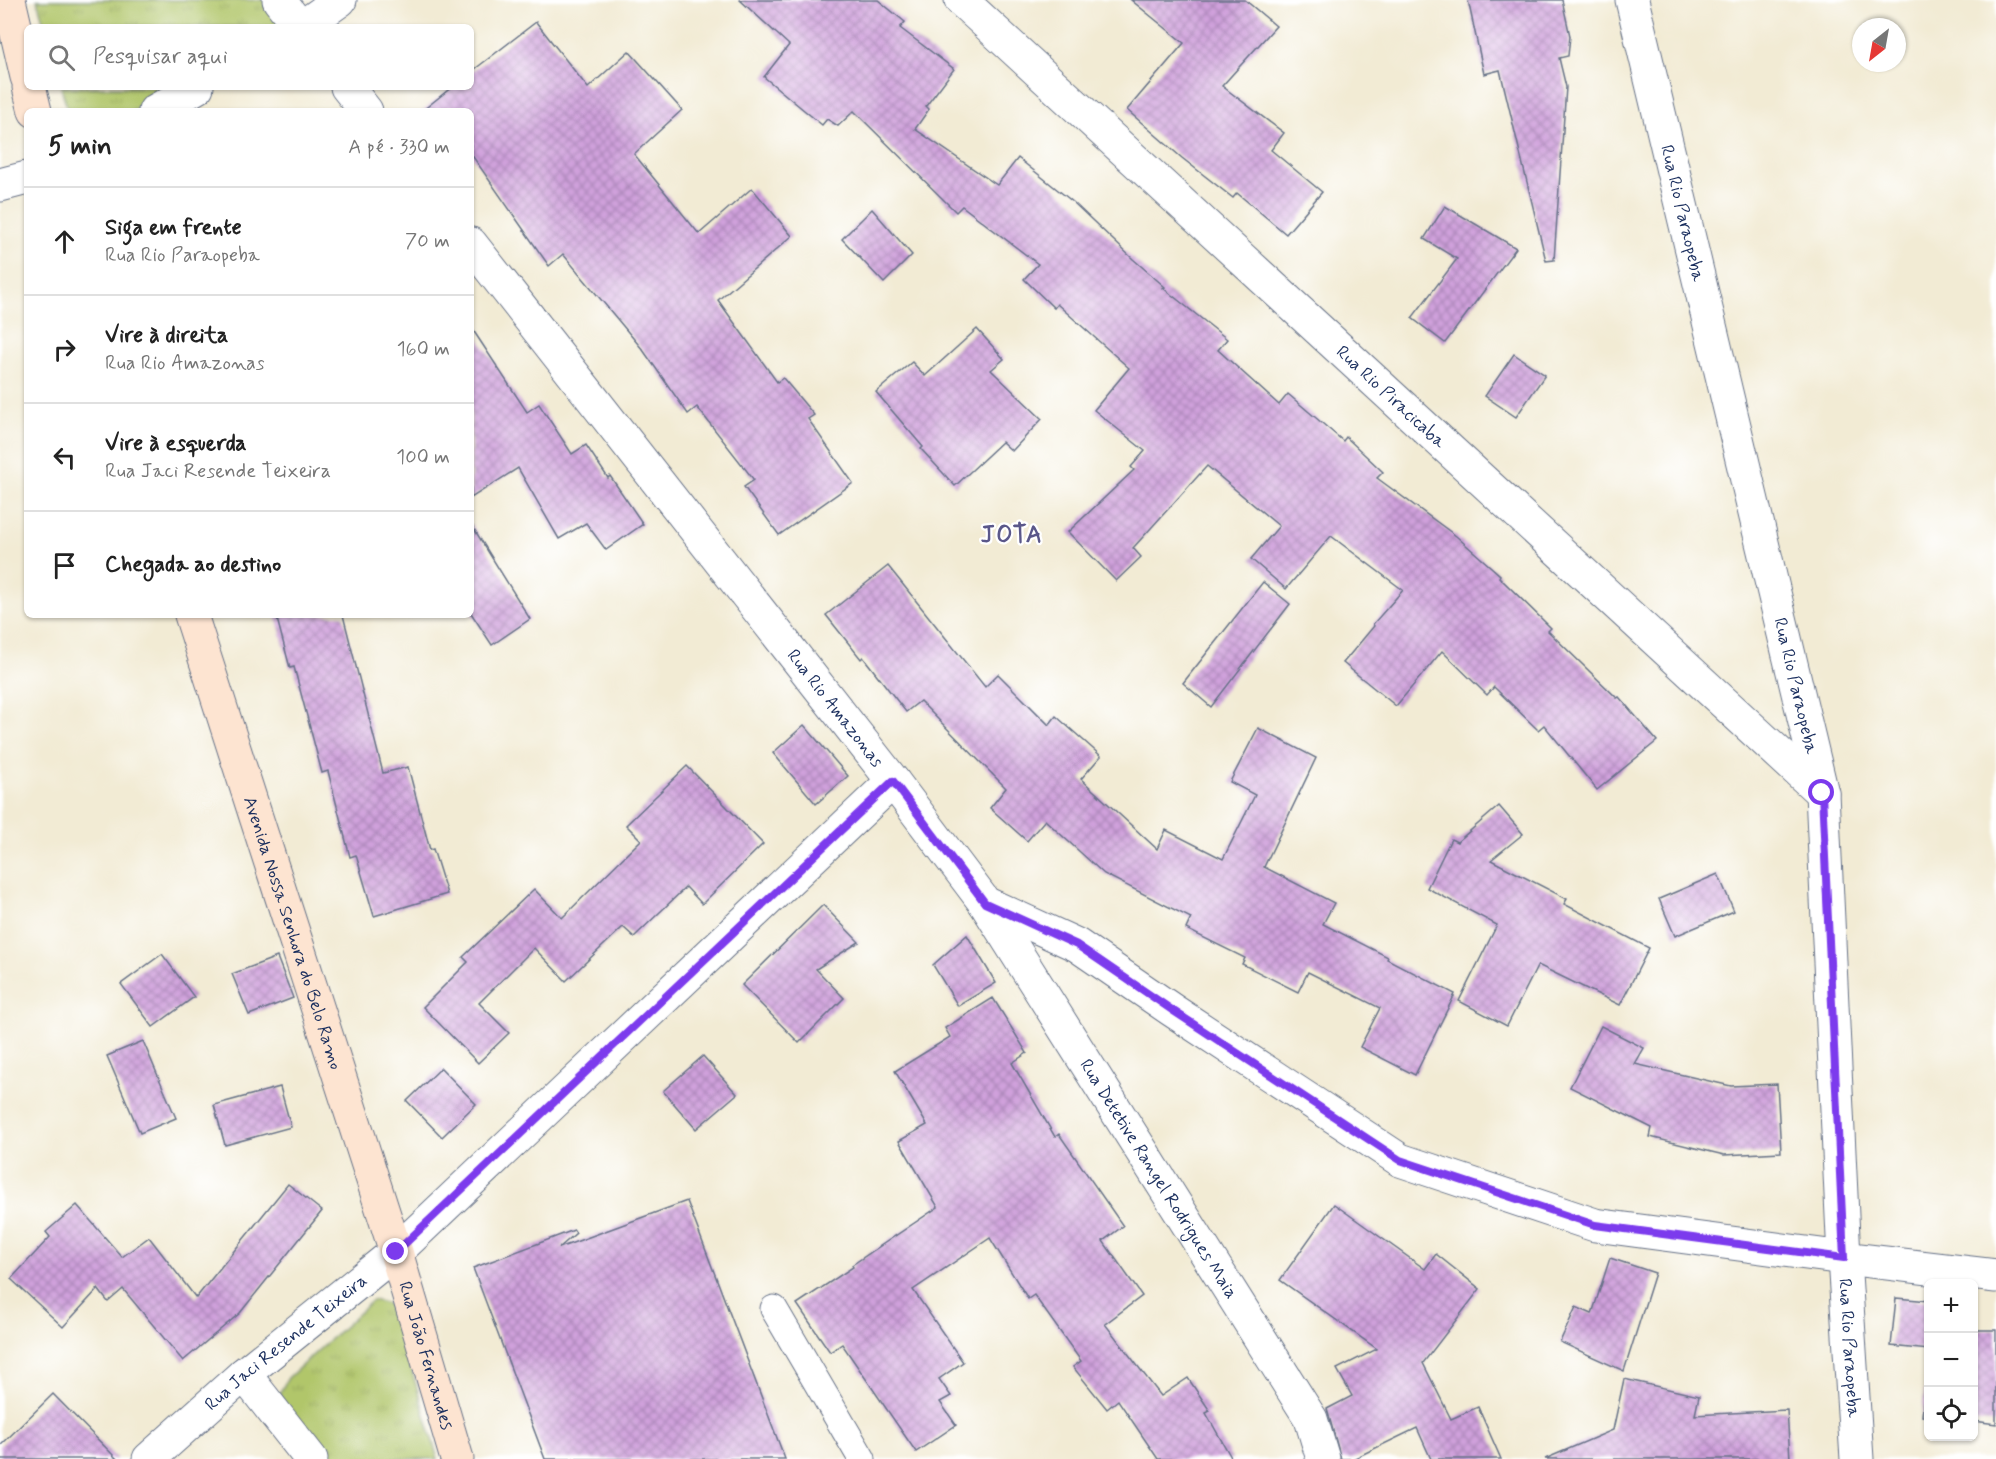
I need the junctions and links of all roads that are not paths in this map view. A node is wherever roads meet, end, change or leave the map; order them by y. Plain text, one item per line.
1 (9, 0) edge
2 (279, 0) edge
3 (340, 0) edge
4 (961, 0) edge
5 (1632, 0) edge
6 (299, 24) edge
7 (305, 24) edge
8 (24, 64) edge
9 (30, 90) edge
10 (192, 90) edge
11 (349, 90) edge
12 (34, 108) edge
13 (161, 108) edge
14 (364, 108) edge
15 (24, 179) edge
16 (0, 185) edge
17 (474, 248) edge
18 (192, 618) edge
19 (893, 781) junction
20 (1822, 793) junction
21 (985, 903) junction
22 (396, 1252) junction
23 (1844, 1258) junction
24 (1996, 1276) edge
25 (774, 1309) dead end
26 (243, 1374) junction
27 (149, 1459) edge
28 (311, 1459) edge
29 (457, 1459) edge
30 (862, 1459) edge
31 (1323, 1459) edge
32 (1857, 1459) edge

1 - 8 street
2 - 6 street
3 - 7 street
4 - 20 street, Rua Rio Piracicaba
5 - 20 street, Rua Rio Paraopeba
9 - 12 street
10 - 13 street
11 - 14 street
15 - 16 street
17 - 19 street, Rua Rio Amazonas
18 - 22 street, Avenida Nossa Senhora do Belo Ramo
19 - 21 street, Rua Rio Amazonas
19 - 22 street, Rua Jaci Resende Teixeira
20 - 23 street, Rua Rio Paraopeba
21 - 23 street, Rua Rio Amazonas
21 - 31 street, Rua Detetive Rangel Rodrigues Maia
22 - 26 street, Rua Jaci Resende Teixeira
22 - 29 street, Rua João Fernandes
23 - 24 street, Rua Rio Amazonas
23 - 32 street, Rua Rio Paraopeba
25 - 30 lane
26 - 27 street, Rua Jaci Resende Teixeira
26 - 28 street

